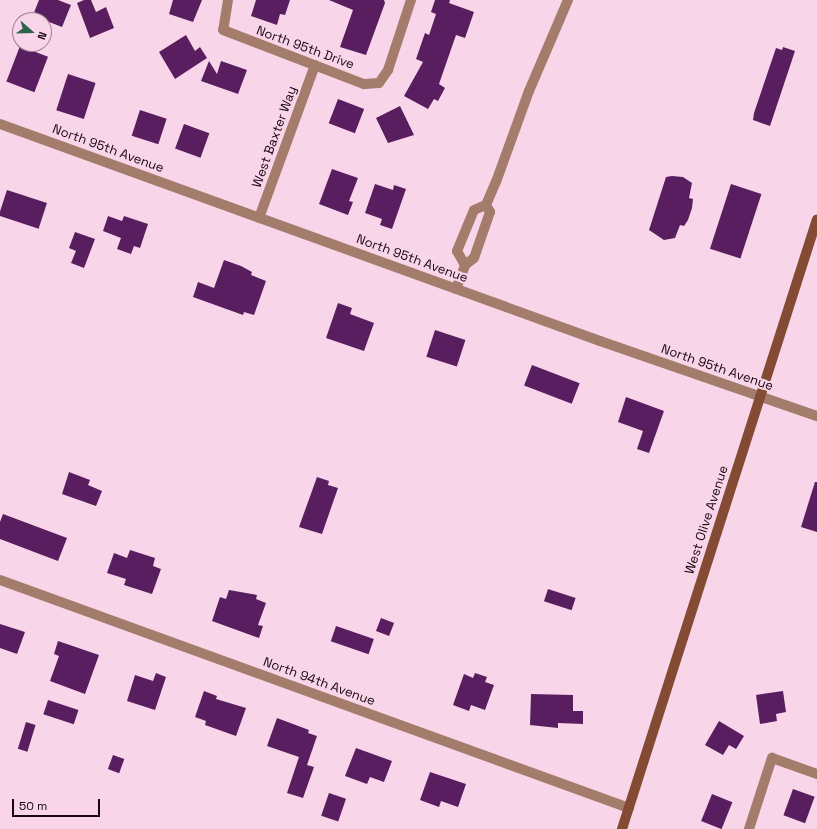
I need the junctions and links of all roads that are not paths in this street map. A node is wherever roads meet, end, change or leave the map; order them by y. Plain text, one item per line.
1 (228, 0) edge
2 (411, 0) edge
3 (568, 0) edge
4 (315, 65) junction
5 (0, 124) edge
6 (486, 205) junction
7 (259, 218) junction
8 (817, 219) edge
9 (465, 265) junction
10 (456, 289) junction
11 (760, 396) junction
12 (817, 416) edge
13 (0, 580) edge
14 (817, 774) edge
15 (629, 808) junction
16 (622, 829) edge
17 (749, 829) edge

1 - 4 street, North 95th Drive
2 - 4 street, North 95th Drive
3 - 6 street
4 - 7 street, West Baxter Way
5 - 7 street, North 95th Avenue
6 - 9 street
6 - 9 street
7 - 10 street, North 95th Avenue
8 - 11 main road, West Olive Avenue
9 - 10 street
10 - 11 street, North 95th Avenue
11 - 12 street, North 95th Avenue
11 - 15 main road, West Olive Avenue
13 - 15 street, North 94th Avenue
14 - 17 street
15 - 16 main road, West Olive Avenue

